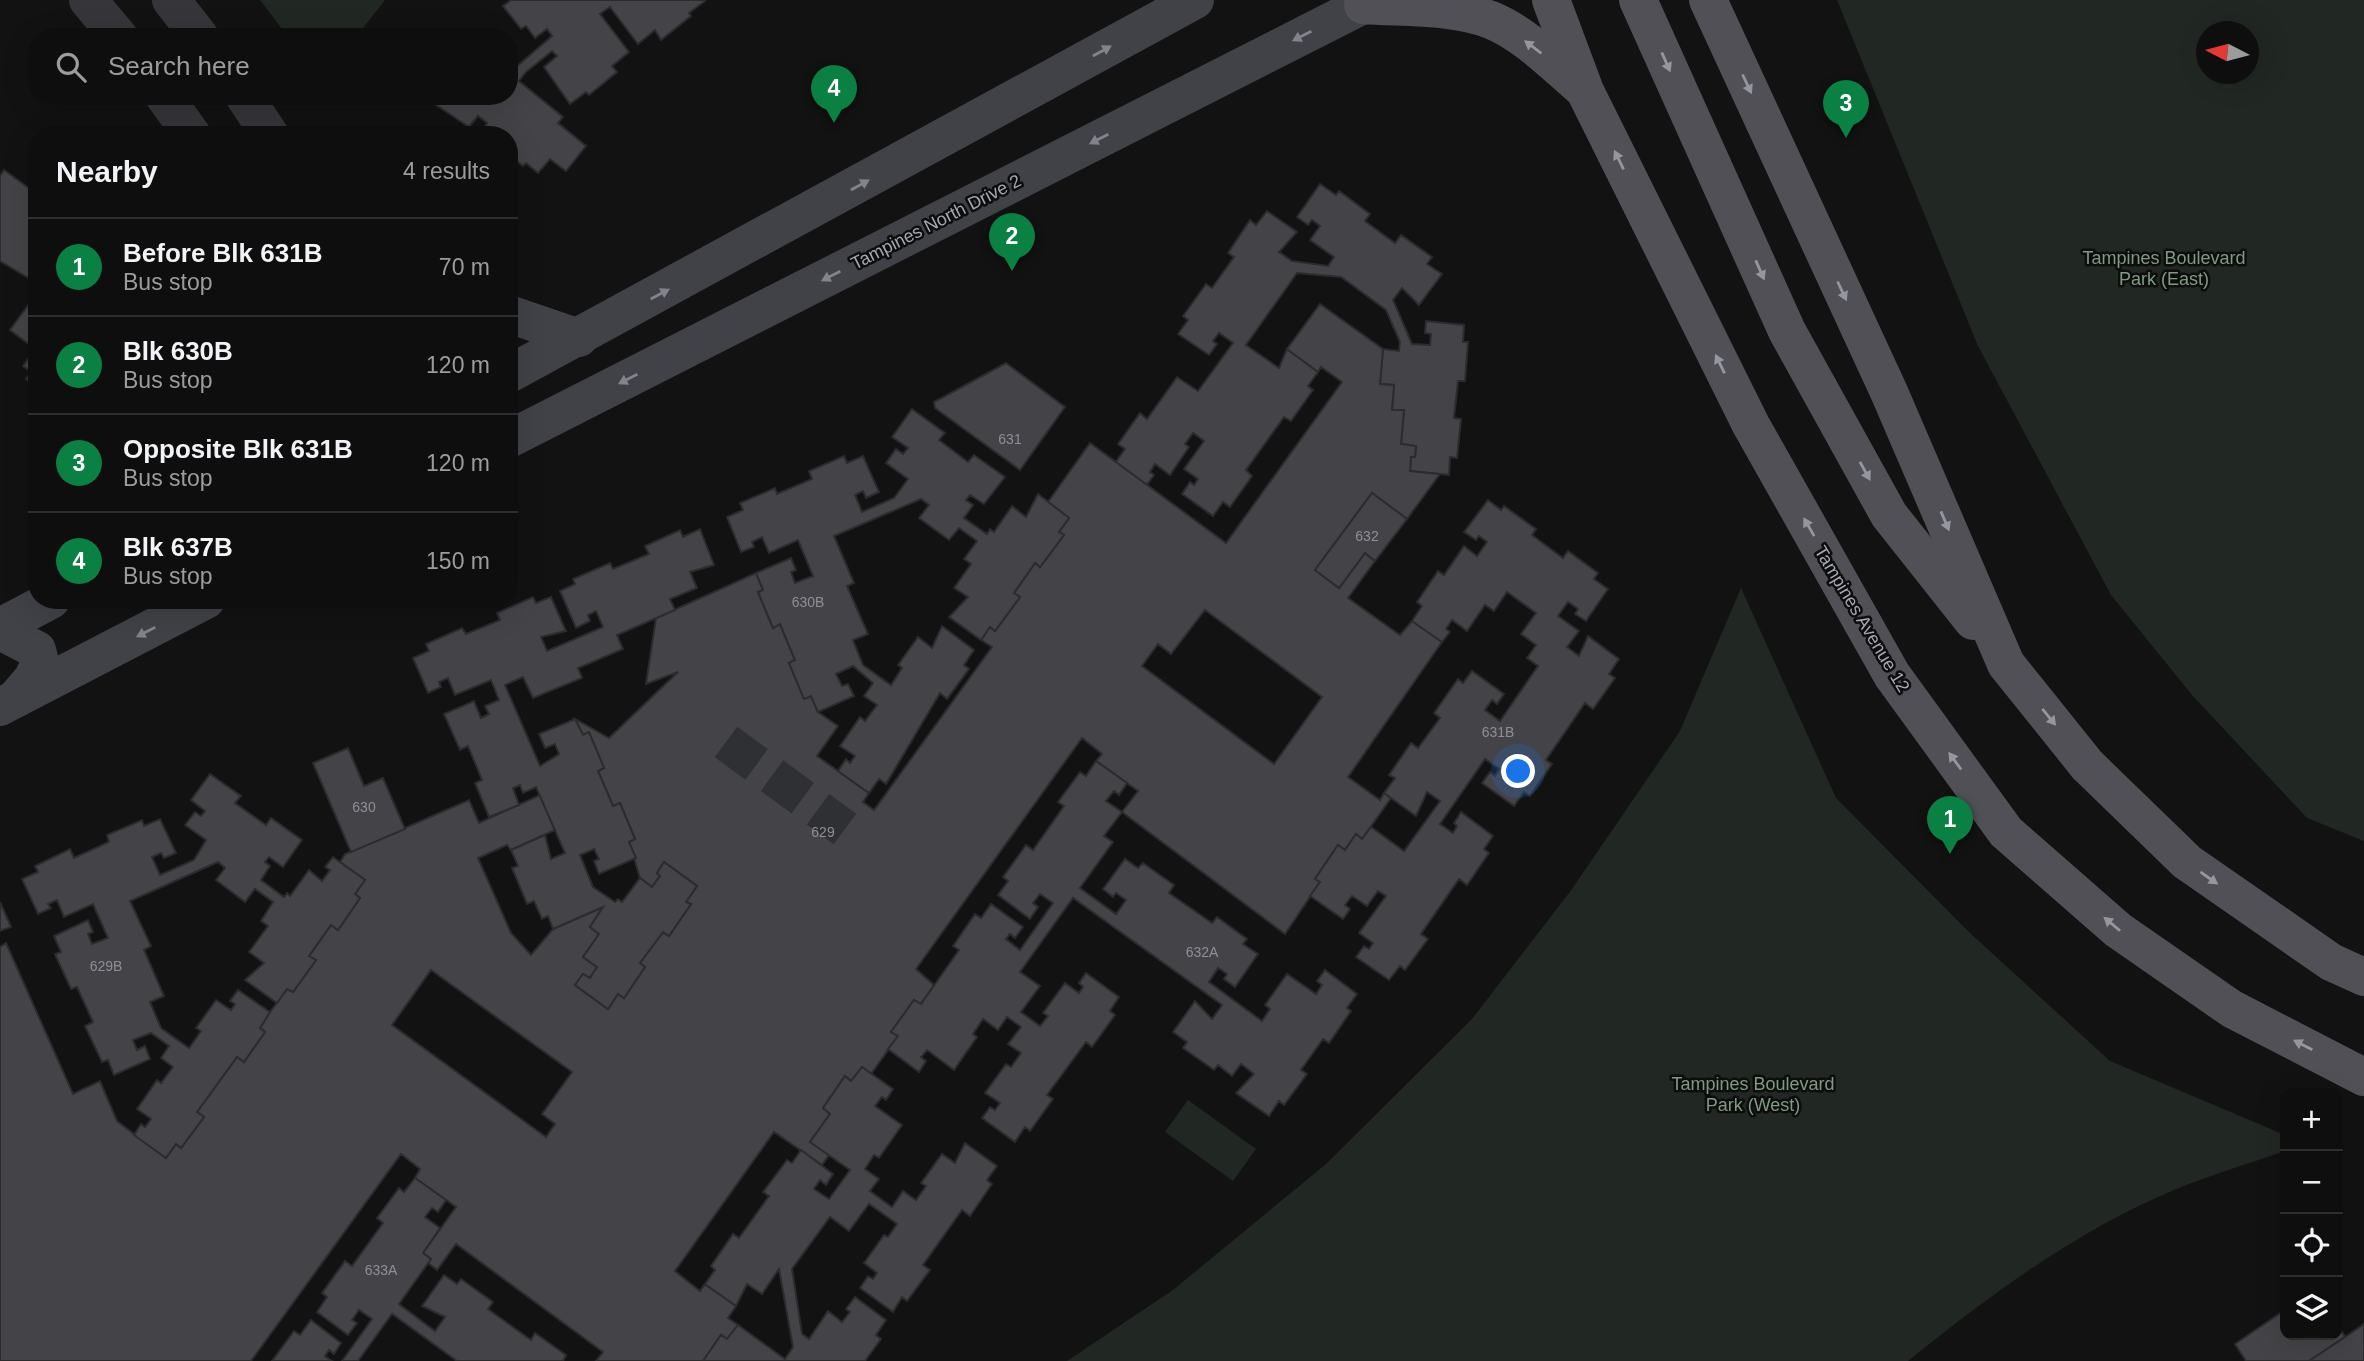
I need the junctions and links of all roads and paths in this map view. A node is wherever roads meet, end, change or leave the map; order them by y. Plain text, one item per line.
1 (88, 0) edge
2 (171, 0) edge
3 (1195, 0) edge
4 (1551, 0) edge
5 (1638, 0) edge
6 (1708, 0) edge
7 (1367, 3) edge
8 (111, 28) edge
9 (193, 28) edge
10 (1585, 91) junction
11 (170, 105) edge
12 (250, 105) edge
13 (186, 126) edge
14 (264, 126) edge
15 (518, 317) edge
16 (579, 338) junction
17 (518, 369) edge
18 (518, 434) edge
19 (35, 609) edge
20 (189, 609) edge
21 (0, 629) edge
22 (2006, 664) junction
23 (7, 704) edge
24 (2364, 977) edge
25 (2364, 1077) edge

1 - 8 street
2 - 9 street
16 -> 3 street
4 - 10 main road, Tampines Avenue 12
5 -> 22 main road
6 -> 22 main road
10 -> 7 main road
7 -> 18 street, Tampines North Drive 2
25 -> 10 main road, Tampines Avenue 12
11 - 13 street
12 - 14 street
15 - 16 street
16 - 17 street
19 - 21 street
20 -> 23 street
21 - 23 street
22 -> 24 main road

